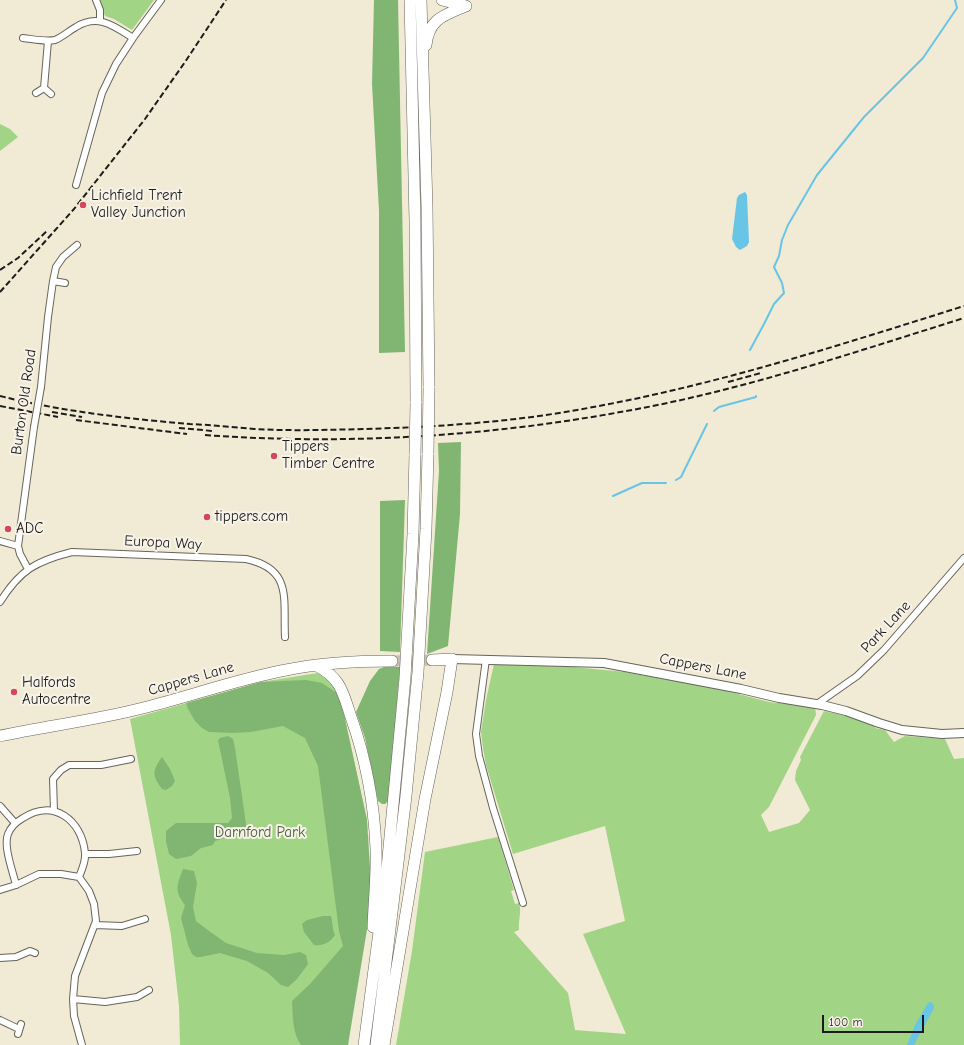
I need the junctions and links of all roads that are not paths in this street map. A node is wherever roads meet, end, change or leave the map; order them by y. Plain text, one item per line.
1 (96, 0) edge
2 (161, 0) edge
3 (410, 0) edge
4 (421, 0) edge
5 (442, 0) edge
6 (100, 20) junction
7 (23, 38) dead end
8 (133, 38) junction
9 (48, 41) junction
10 (422, 73) junction
11 (44, 88) junction
12 (36, 94) dead end
13 (51, 94) dead end
14 (76, 185) dead end
15 (77, 246) dead end
16 (53, 281) junction
17 (65, 283) dead end
18 (0, 541) edge
19 (18, 546) junction
20 (964, 558) edge
21 (28, 569) junction
22 (0, 602) edge
23 (285, 636) dead end
24 (432, 660) tunnel mouth
25 (452, 660) junction
26 (486, 660) junction
27 (392, 661) tunnel mouth
28 (347, 663) junction
29 (317, 666) junction
30 (338, 681) junction
31 (817, 704) junction
32 (964, 733) edge
33 (0, 736) edge
34 (131, 759) dead end
35 (0, 806) edge
36 (54, 811) junction
37 (15, 823) junction
38 (137, 851) dead end
39 (86, 854) junction
40 (79, 877) junction
41 (16, 885) junction
42 (0, 890) edge
43 (523, 903) dead end
44 (145, 919) dead end
45 (95, 925) junction
46 (31, 944) dead end
47 (0, 958) edge
48 (149, 990) dead end
49 (73, 999) junction
50 (0, 1020) edge
51 (366, 1027) junction
52 (19, 1029) dead end
53 (82, 1045) edge
54 (364, 1045) edge
55 (376, 1045) edge
56 (384, 1045) edge

1 - 6 street
2 - 8 street
3 - 51 highway, bridge
4 - 10 highway
5 - 10 highway
6 - 8 street
6 - 9 street
7 - 9 street
8 - 14 street
9 - 11 street
10 - 55 highway, bridge
11 - 12 street
11 - 13 street
15 - 16 street, Burton Old Road
16 - 17 street
16 - 19 street, Burton Old Road, bridge
18 - 19 street
19 - 21 street, Burton Old Road
20 - 31 street, Park Lane
21 - 22 street, Europa Way
21 - 23 street, Europa Way
24 - 25 highway, Cappers Lane
25 - 26 street, Cappers Lane
25 - 56 highway
26 - 31 street, Cappers Lane
26 - 43 street
27 - 28 highway, Cappers Lane
28 - 29 highway, Cappers Lane
28 - 30 highway
29 - 30 highway
29 - 33 highway, Cappers Lane
30 - 51 highway
31 - 32 street, Cappers Lane
34 - 36 street
35 - 37 street
36 - 37 street
36 - 39 street
37 - 41 street
38 - 39 street
39 - 40 street
40 - 41 street
40 - 45 street
41 - 42 street
44 - 45 street
45 - 49 street
46 - 47 street
48 - 49 street
49 - 53 street
50 - 52 street
51 - 54 highway

